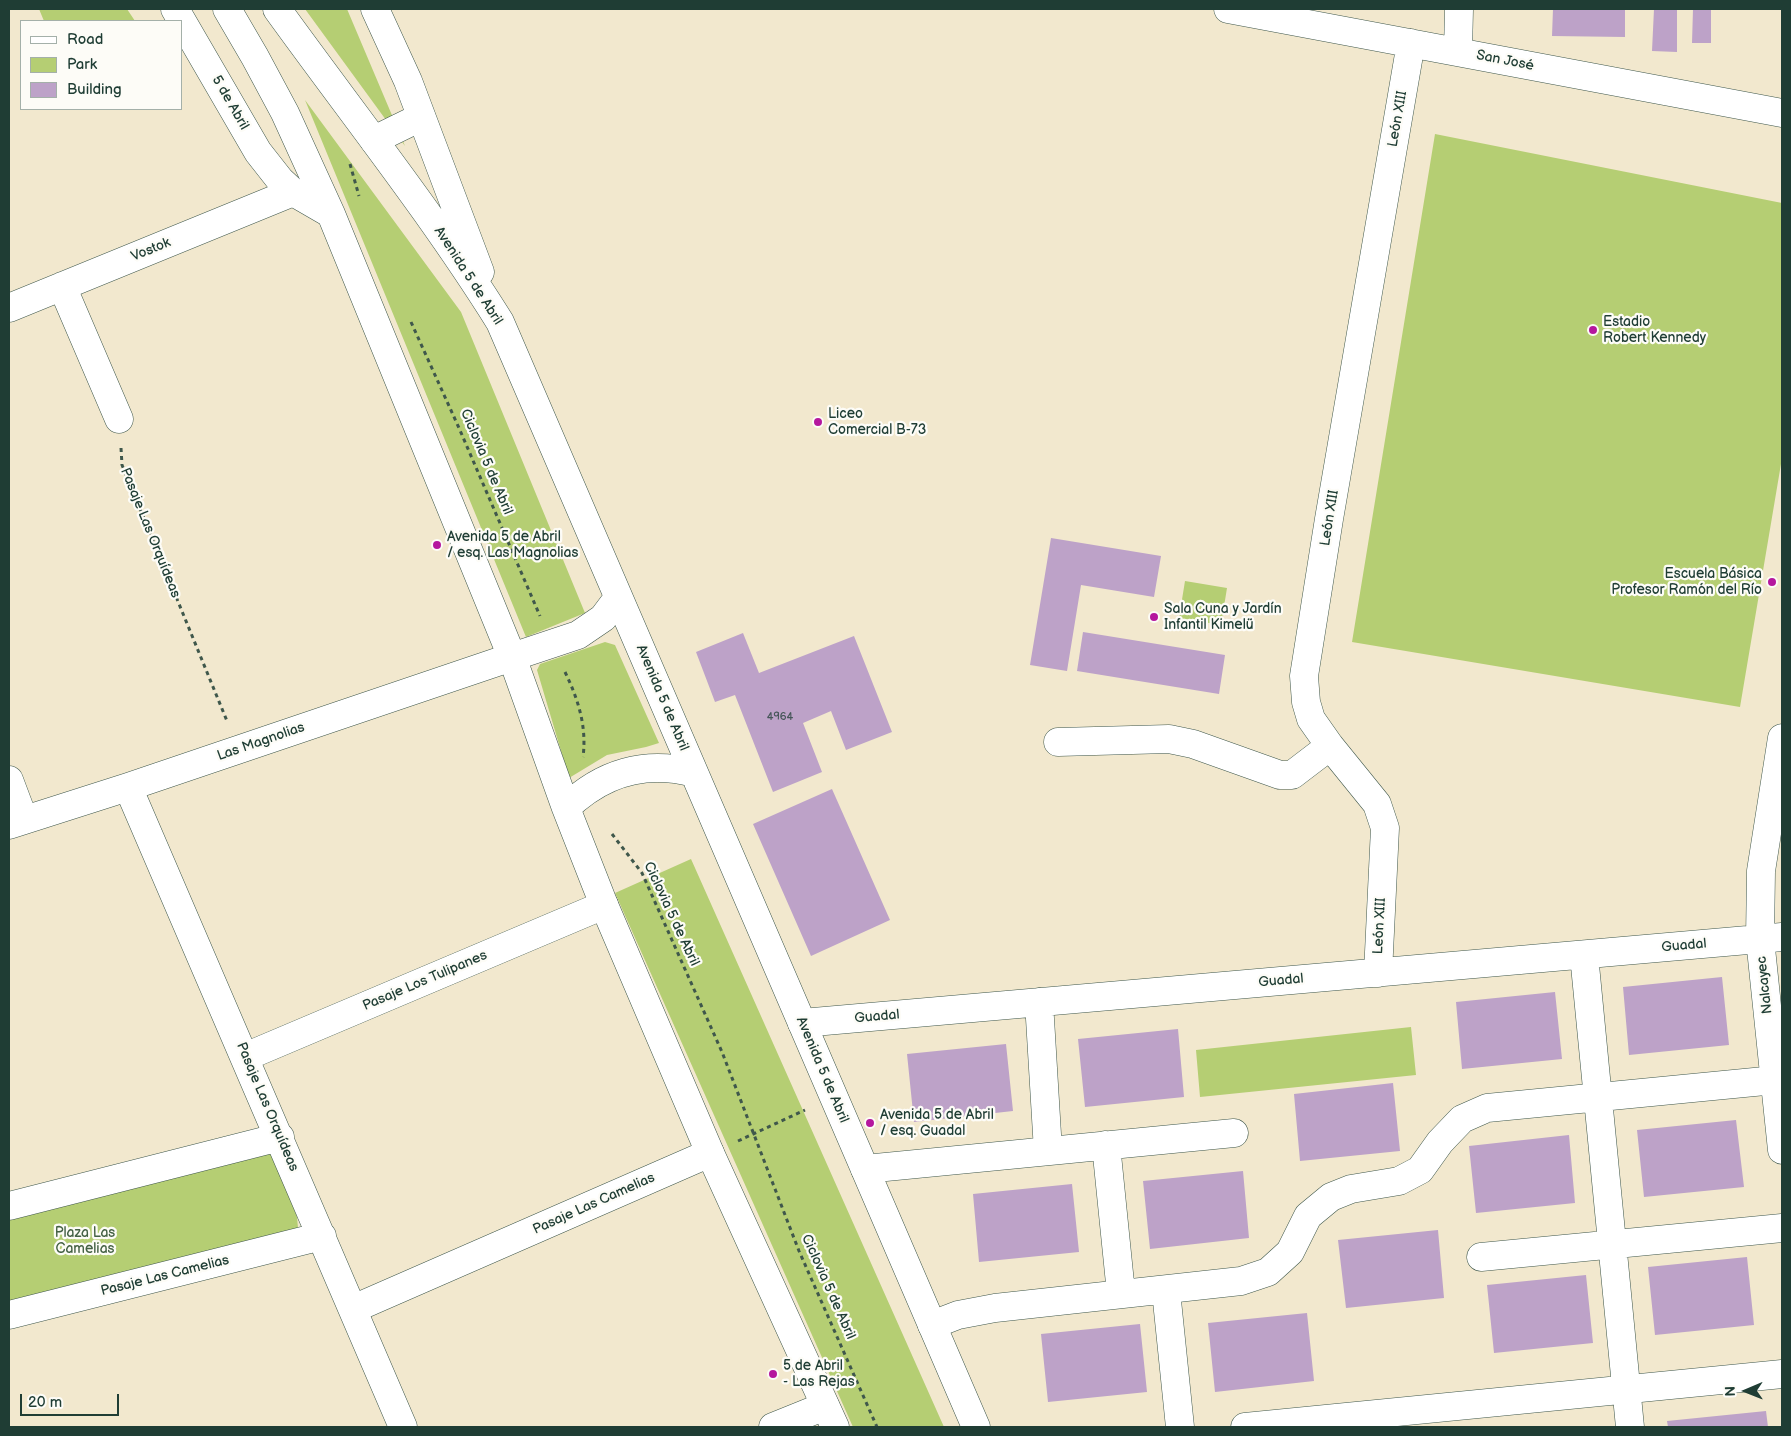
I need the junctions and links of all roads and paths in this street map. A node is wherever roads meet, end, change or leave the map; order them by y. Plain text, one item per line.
1 (175, 9) edge
2 (227, 9) edge
3 (277, 9) edge
4 (375, 9) edge
5 (1228, 9) edge
6 (1459, 9) edge
7 (181, 20) edge
8 (182, 21) edge
9 (1411, 43) junction
10 (1458, 52) junction
11 (1782, 113) edge
12 (421, 118) junction
13 (374, 140) junction
14 (293, 192) junction
15 (331, 214) junction
16 (62, 286) junction
17 (9, 308) edge
18 (411, 321) dead end
19 (500, 322) junction
20 (119, 419) joint
21 (618, 598) junction
22 (552, 644) junction
23 (512, 657) junction
24 (1782, 738) edge
25 (1058, 742) dead end
26 (1330, 746) junction
27 (239, 749) junction
28 (694, 773) junction
29 (9, 780) edge
30 (128, 787) junction
31 (588, 790) junction
32 (566, 808) junction
33 (16, 822) edge
34 (604, 905) junction
35 (1771, 938) edge
36 (1584, 955) junction
37 (1378, 973) junction
38 (1039, 1002) junction
39 (802, 1023) junction
40 (246, 1057) junction
41 (1775, 1080) junction
42 (834, 1097) junction
43 (1598, 1097) junction
44 (1234, 1133) dead end
45 (754, 1134) junction
46 (280, 1138) junction
47 (1106, 1145) junction
48 (1782, 1150) edge
49 (1048, 1151) junction
50 (710, 1153) junction
51 (865, 1169) junction
52 (9, 1206) edge
53 (1782, 1228) edge
54 (322, 1236) junction
55 (1613, 1244) junction
56 (1481, 1258) dead end
57 (1166, 1291) junction
58 (1121, 1293) junction
59 (353, 1309) junction
60 (9, 1315) edge
61 (932, 1325) junction
62 (1782, 1374) edge
63 (1627, 1390) junction
64 (830, 1416) edge
65 (1455, 1417) edge
66 (403, 1427) edge
67 (773, 1427) edge
68 (877, 1427) edge
69 (976, 1427) edge
70 (1180, 1427) edge
71 (1245, 1427) edge
72 (1630, 1427) edge

1 - 7 street, 5 de Abril
2 - 15 street
3 - 13 street, Avenida 5 de Abril
4 - 12 street
5 - 9 street, San José
6 - 10 street
8 - 14 street, 5 de Abril
9 - 10 street, San José
9 - 26 street, León XIII
10 - 11 street, San José
12 - 13 street
12 - 19 street
13 - 19 street, Avenida 5 de Abril
14 - 15 street, 5 de Abril
14 - 16 street, Vostok
15 - 23 street
16 - 17 street, Vostok
16 - 20 street
18 - 22 path, Ciclovia 5 de Abril
19 - 21 street, Avenida 5 de Abril
20 - 27 path, Pasaje Las Orquídeas
21 - 22 street, Las Magnolias
21 - 28 street, Avenida 5 de Abril
22 - 23 street, Las Magnolias
22 - 31 path, Ciclovia 5 de Abril
23 - 27 street, Las Magnolias
23 - 32 street
24 - 35 street, Nalcayec
25 - 26 street
26 - 37 street, León XIII
27 - 30 street, Las Magnolias
28 - 31 street
28 - 39 street, Avenida 5 de Abril
29 - 33 street
30 - 33 street, Las Magnolias
30 - 40 street, Pasaje Las Orquídeas
31 - 32 street
31 - 45 path, Ciclovia 5 de Abril
32 - 34 street
34 - 40 street, Pasaje Los Tulipanes
34 - 50 street
35 - 36 street, Guadal
35 - 41 street, Nalcayec
36 - 37 street, Guadal
36 - 43 street
37 - 38 street, Guadal
38 - 39 street, Guadal
38 - 49 street
39 - 42 street, Avenida 5 de Abril
40 - 46 street, Pasaje Las Orquídeas
41 - 43 street
41 - 48 street, Nalcayec
42 - 45 path
42 - 51 street, Avenida 5 de Abril
43 - 55 street
43 - 57 street
44 - 47 street
45 - 50 path
45 - 68 path, Ciclovia 5 de Abril
46 - 52 street
46 - 54 street, Pasaje Las Orquídeas
47 - 49 street
47 - 58 street
49 - 51 street
50 - 59 street, Pasaje Las Camelias
50 - 64 street
51 - 61 street, Avenida 5 de Abril
53 - 55 street
54 - 59 street, Pasaje Las Orquídeas
54 - 60 street, Pasaje Las Camelias
55 - 56 street
55 - 63 street
57 - 58 street
57 - 70 street
58 - 61 street
59 - 66 street, Pasaje Las Orquídeas
61 - 69 street, Avenida 5 de Abril
62 - 63 street
63 - 65 street
63 - 72 street
64 - 67 street
65 - 71 street

